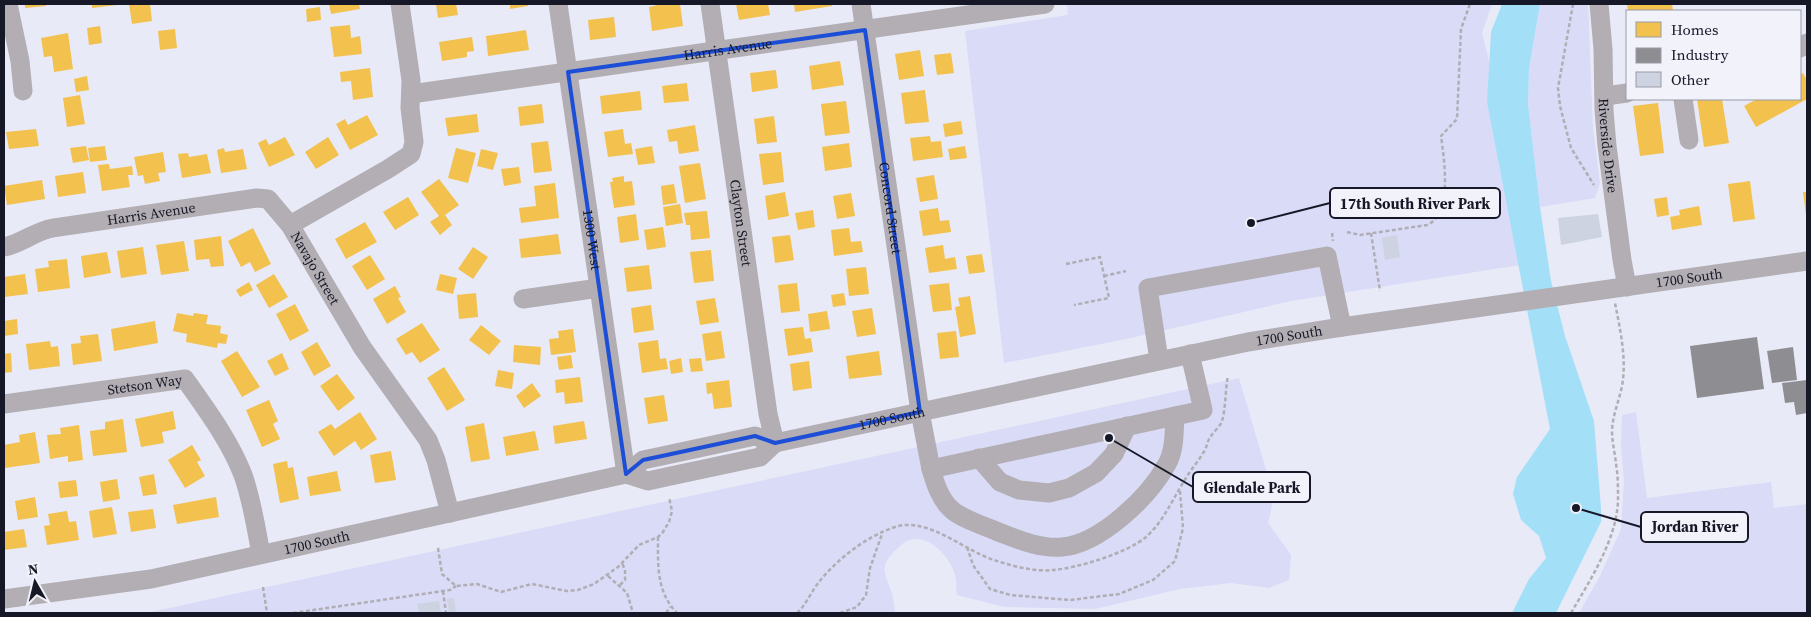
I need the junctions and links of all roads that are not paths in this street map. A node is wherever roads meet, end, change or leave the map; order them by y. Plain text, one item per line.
1 (8, 4) edge
2 (400, 4) edge
3 (558, 4) edge
4 (710, 4) edge
5 (861, 4) edge
6 (1045, 4) edge
7 (1599, 4) edge
8 (865, 30) junction
9 (716, 51) junction
10 (568, 72) junction
11 (24, 91) dead end
12 (1626, 93) edge
13 (411, 94) junction
14 (1604, 96) junction
15 (1683, 100) edge
16 (1689, 140) dead end
17 (290, 225) junction
18 (4, 247) edge
19 (1807, 261) edge
20 (1627, 287) junction
21 (599, 288) junction
22 (523, 299) dead end
23 (1342, 327) junction
24 (1190, 354) junction
25 (1159, 360) junction
26 (4, 404) edge
27 (920, 412) junction
28 (1175, 416) junction
29 (1127, 426) junction
30 (775, 442) junction
31 (979, 458) junction
32 (931, 469) junction
33 (626, 474) junction
34 (450, 513) junction
35 (261, 554) junction
36 (4, 599) edge

1 - 11 street
2 - 13 street, Navajo Street
3 - 10 street, 1300 West
4 - 9 street, Clayton Street
5 - 8 street, Concord Street
6 - 8 street, Harris Avenue
7 - 14 street, Riverside Drive
8 - 9 street, Harris Avenue
8 - 27 street, Concord Street
9 - 10 street, Harris Avenue
9 - 30 street, Clayton Street
10 - 13 street, Harris Avenue
10 - 21 street, 1300 West
12 - 14 street
13 - 17 street, Navajo Street
14 - 20 street, Riverside Drive
15 - 16 street
17 - 18 street, Harris Avenue
17 - 34 street, Navajo Street
19 - 20 street, 1700 South
20 - 23 street, 1700 South
21 - 22 street
21 - 33 street, 1300 West
23 - 24 street, 1700 South
23 - 25 street
24 - 25 street, 1700 South
24 - 28 street
25 - 27 street, 1700 South
26 - 35 street, Stetson Way
27 - 30 street, 1700 South
27 - 32 street, Concord Street
28 - 29 street
28 - 32 street, Concord Street
29 - 31 street
29 - 31 street
30 - 33 street, 1700 South
31 - 32 street
33 - 34 street, 1700 South
34 - 35 street, 1700 South
35 - 36 street, 1700 South

